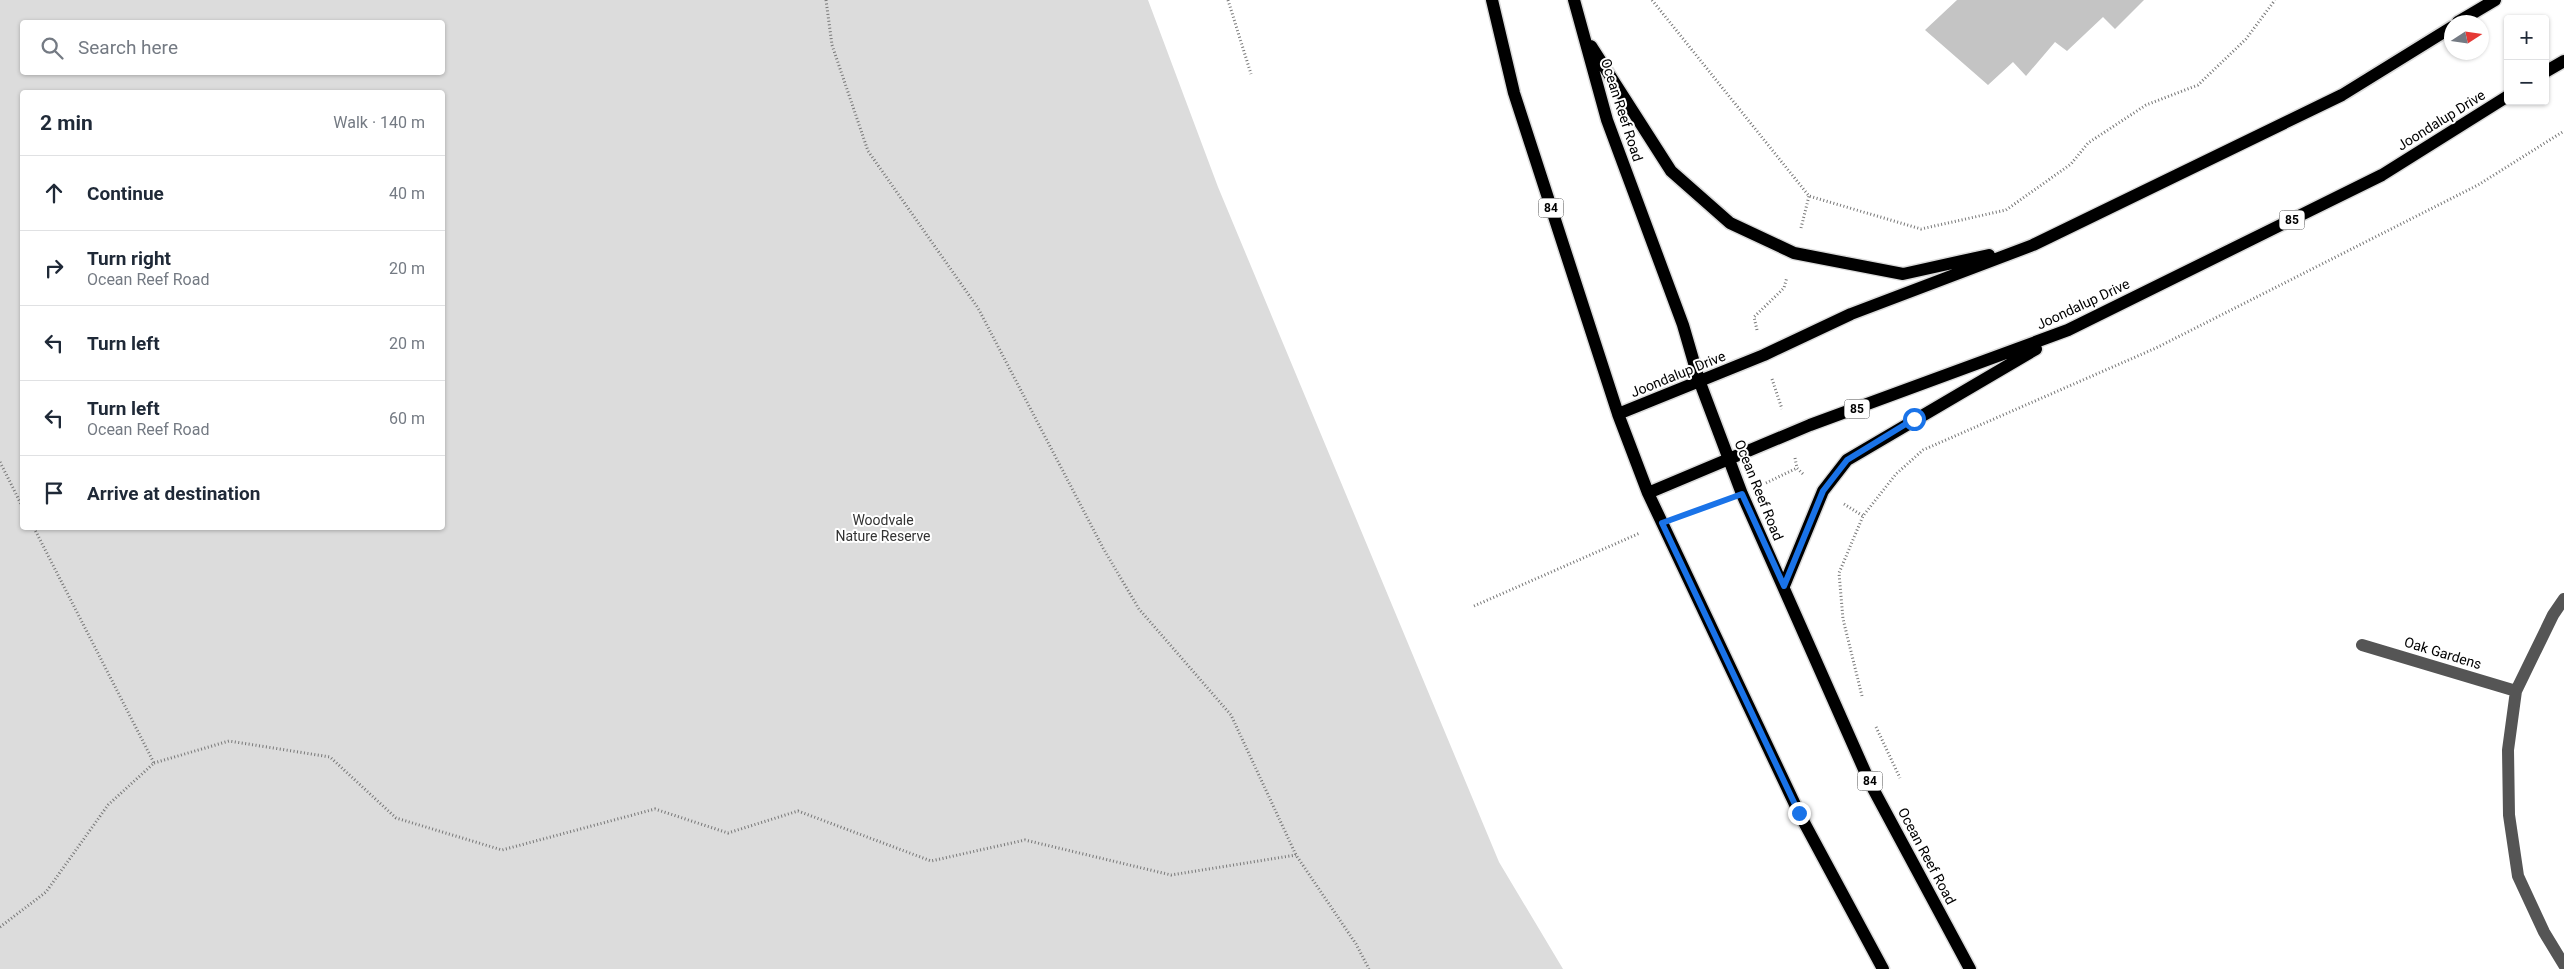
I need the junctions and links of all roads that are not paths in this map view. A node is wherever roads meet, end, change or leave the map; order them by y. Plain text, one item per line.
1 (1492, 0) edge
2 (1574, 0) edge
3 (2495, 0) edge
4 (2470, 15) edge
5 (2444, 32) edge
6 (1583, 34) junction
7 (2564, 61) edge
8 (2549, 70) edge
9 (2504, 99) edge
10 (2033, 246) junction
11 (2068, 330) junction
12 (1699, 380) junction
13 (1618, 414) junction
14 (1729, 458) junction
15 (1648, 493) junction
16 (1784, 586) junction
17 (2564, 599) edge
18 (2362, 644) dead end
19 (2516, 691) junction
20 (2564, 965) edge
21 (1882, 969) edge
22 (1970, 969) edge

1 - 13 main road, 84
2 - 6 main road, Ocean Reef Road / 84
3 - 4 main road
5 - 10 main road, Joondalup Drive
6 - 10 main road
6 - 12 main road, Ocean Reef Road / 84
7 - 8 main road
9 - 11 main road, Joondalup Drive / 85
10 - 12 main road, Joondalup Drive
11 - 14 main road, Joondalup Drive / 85
11 - 16 main road
12 - 13 main road, Joondalup Drive
12 - 14 main road, Ocean Reef Road / 84
13 - 15 main road, 84
14 - 15 main road, Joondalup Drive / 85
14 - 16 main road, Ocean Reef Road / 84
15 - 21 main road, 84
16 - 22 main road, Ocean Reef Road / 84
17 - 19 street
18 - 19 street, Oak Gardens
19 - 20 street

